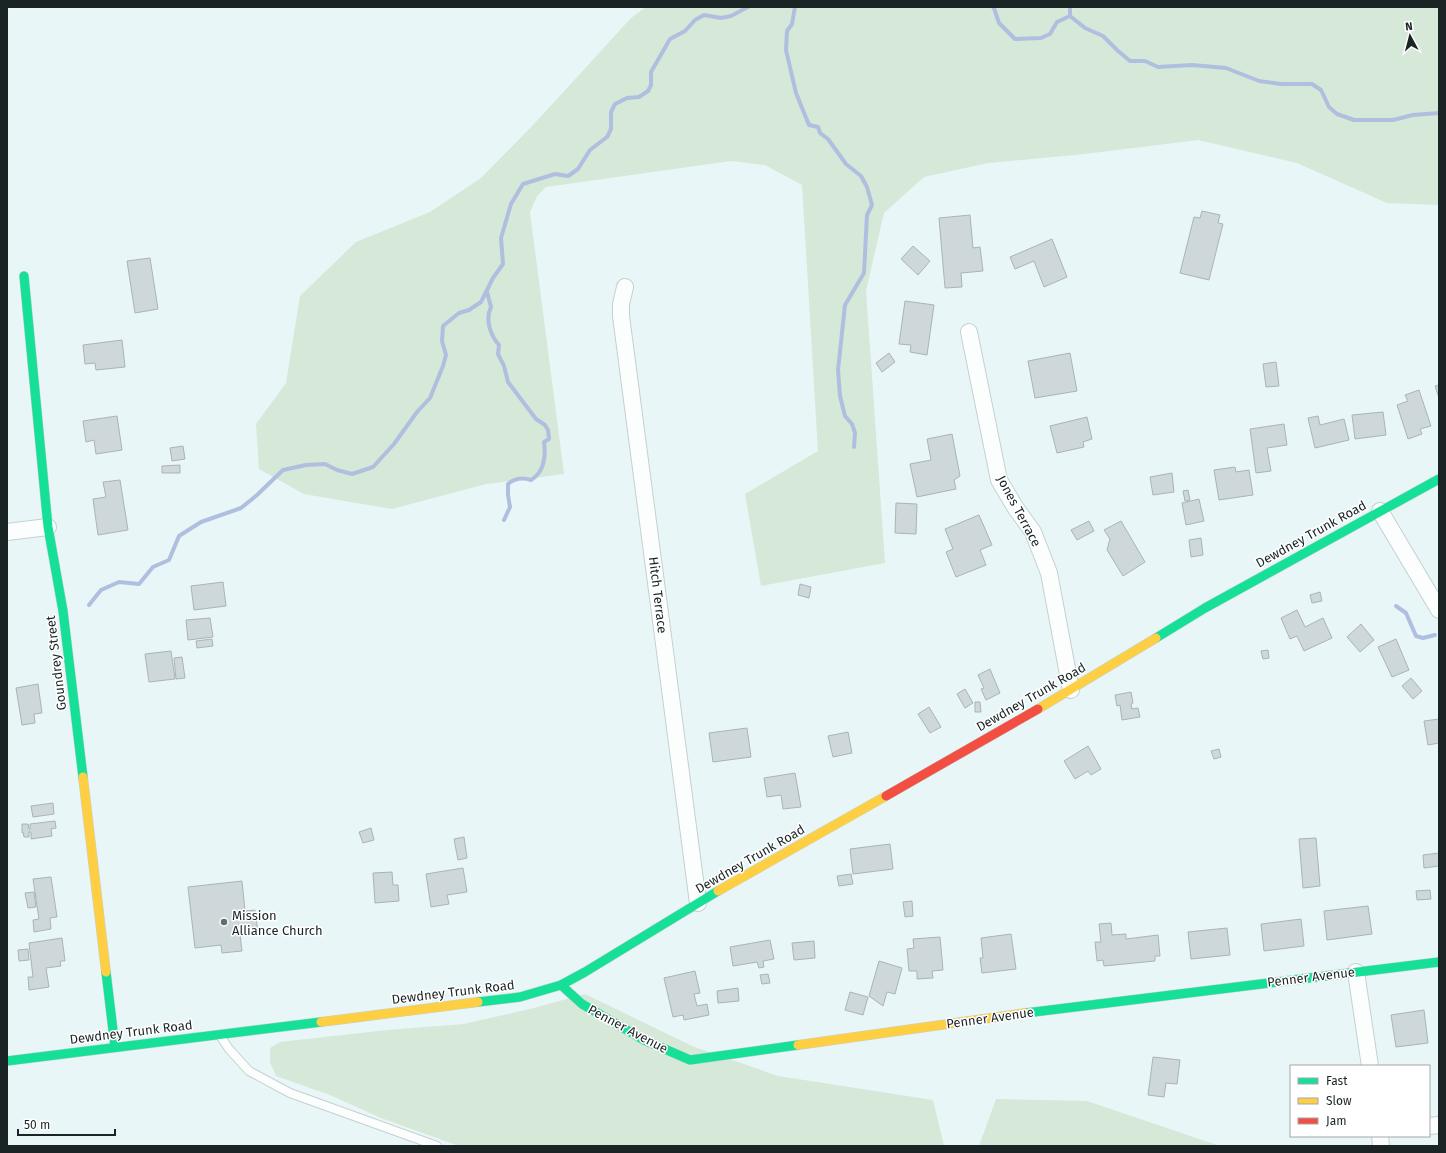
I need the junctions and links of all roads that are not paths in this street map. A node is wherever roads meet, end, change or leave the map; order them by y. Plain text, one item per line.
1 (24, 276) dead end
2 (625, 286) dead end
3 (969, 332) dead end
4 (1439, 479) edge
5 (1380, 511) junction
6 (48, 527) junction
7 (7, 532) edge
8 (1439, 610) edge
9 (1071, 690) junction
10 (698, 903) junction
11 (1439, 962) edge
12 (1356, 972) junction
13 (561, 985) junction
14 (219, 1034) junction
15 (115, 1047) junction
16 (7, 1060) edge
17 (1370, 1065) edge
18 (437, 1146) edge

1 - 6 street, Goundrey Street
2 - 10 street, Hitch Terrace
3 - 9 street, Jones Terrace
4 - 5 street, Dewdney Trunk Road
5 - 8 street
5 - 9 street, Dewdney Trunk Road
6 - 7 street
6 - 15 street, Goundrey Street
9 - 10 street, Dewdney Trunk Road
10 - 13 street, Dewdney Trunk Road
11 - 12 street, Penner Avenue
12 - 13 street, Penner Avenue
12 - 17 street
13 - 14 street, Dewdney Trunk Road
14 - 15 street, Dewdney Trunk Road
14 - 18 lane
15 - 16 street, Dewdney Trunk Road

